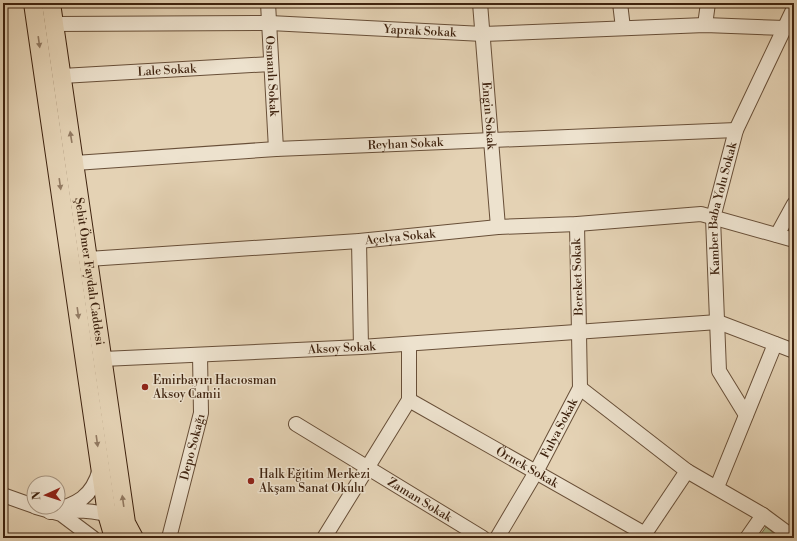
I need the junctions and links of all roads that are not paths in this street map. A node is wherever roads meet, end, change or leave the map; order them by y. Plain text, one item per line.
1 (34, 3) edge
2 (52, 3) edge
3 (268, 3) edge
4 (480, 3) edge
5 (620, 3) edge
6 (708, 3) edge
7 (794, 8) edge
8 (270, 23) junction
9 (54, 24) junction
10 (705, 25) junction
11 (623, 28) junction
12 (785, 28) junction
13 (483, 34) junction
14 (271, 64) junction
15 (62, 76) junction
16 (736, 130) junction
17 (491, 142) junction
18 (276, 149) junction
19 (75, 163) junction
20 (794, 204) edge
21 (713, 218) junction
22 (577, 224) junction
23 (498, 227) junction
24 (777, 235) junction
25 (794, 240) edge
26 (359, 241) junction
27 (88, 259) junction
28 (718, 322) junction
29 (580, 331) junction
30 (408, 344) junction
31 (775, 344) junction
32 (361, 347) junction
33 (794, 351) edge
34 (200, 355) junction
35 (103, 359) junction
36 (580, 388) junction
37 (409, 400) junction
38 (746, 415) junction
39 (296, 424) dead end
40 (100, 467) junction
41 (368, 467) junction
42 (687, 471) junction
43 (536, 472) junction
44 (717, 487) junction
45 (3, 495) edge
46 (26, 504) edge
47 (66, 507) edge
48 (66, 511) edge
49 (107, 514) junction
50 (62, 515) edge
51 (763, 515) junction
52 (131, 533) edge
53 (643, 536) edge
54 (93, 538) edge
55 (114, 538) edge
56 (169, 538) edge
57 (324, 538) edge
58 (483, 538) edge
59 (497, 538) edge
60 (747, 538) edge
61 (794, 538) edge

1 -> 40 main road, Şehit Ömer Faydalı Caddesi
2 - 9 main road, Şehit Ömer Faydalı Caddesi
3 - 8 street, Osmanlı Sokak
4 - 13 street, Engin Sokak
5 - 11 street
6 - 10 street
7 - 12 street, Kamber Baba Yolu Sokak
8 - 9 street, Yaprak Sokak
8 - 13 street, Yaprak Sokak
8 - 14 street, Osmanlı Sokak
9 - 15 main road, Şehit Ömer Faydalı Caddesi
10 - 11 street, Yaprak Sokak
10 - 12 street, Yaprak Sokak
11 - 13 street, Yaprak Sokak
12 - 16 street, Kamber Baba Yolu Sokak
13 - 17 street, Engin Sokak
14 - 15 street, Lale Sokak
14 - 18 street, Osmanlı Sokak
19 -> 15 main road, Şehit Ömer Faydalı Caddesi
16 - 17 street, Reyhan Sokak
16 - 21 street, Kamber Baba Yolu Sokak
17 - 18 street, Reyhan Sokak
17 - 23 street, Engin Sokak
18 - 19 street, Reyhan Sokak
19 - 27 main road, Şehit Ömer Faydalı Caddesi
20 - 24 street
21 - 22 street, Açelya Sokak
21 - 24 street, Açelya Sokak
21 - 28 street, Kamber Baba Yolu Sokak
22 - 23 street, Açelya Sokak
22 - 29 street, Bereket Sokak
23 - 26 street, Açelya Sokak
24 - 25 street, Açelya Sokak
26 - 27 street, Açelya Sokak
26 - 32 street
27 - 35 main road, Şehit Ömer Faydalı Caddesi
28 - 29 street, Aksoy Sokak
28 - 31 street
28 - 38 street, Kamber Baba Yolu Sokak
29 - 30 street, Aksoy Sokak
29 - 36 street, Fulya Sokak
30 - 32 street, Aksoy Sokak
30 - 37 street
31 - 33 street
31 - 38 street
32 - 34 street, Aksoy Sokak
34 - 35 street, Aksoy Sokak
34 - 56 street, Depo Sokağı
52 -> 35 main road, Şehit Ömer Faydalı Caddesi
36 - 42 street
36 - 43 street, Fulya Sokak
37 - 41 street
37 - 43 street, Örnek Sokak
38 - 44 street
39 - 41 street, Zaman Sokak
40 - 47 street
40 - 49 main road, Şehit Ömer Faydalı Caddesi
41 - 57 street
41 - 58 street, Zaman Sokak
42 - 44 street
42 - 53 street
43 - 53 street, Örnek Sokak
43 - 59 street, Fulya Sokak
44 - 51 street
45 - 46 street
48 - 49 street
49 - 52 street
49 - 55 main road, Şehit Ömer Faydalı Caddesi
50 - 54 street
51 - 60 street
51 - 61 street

